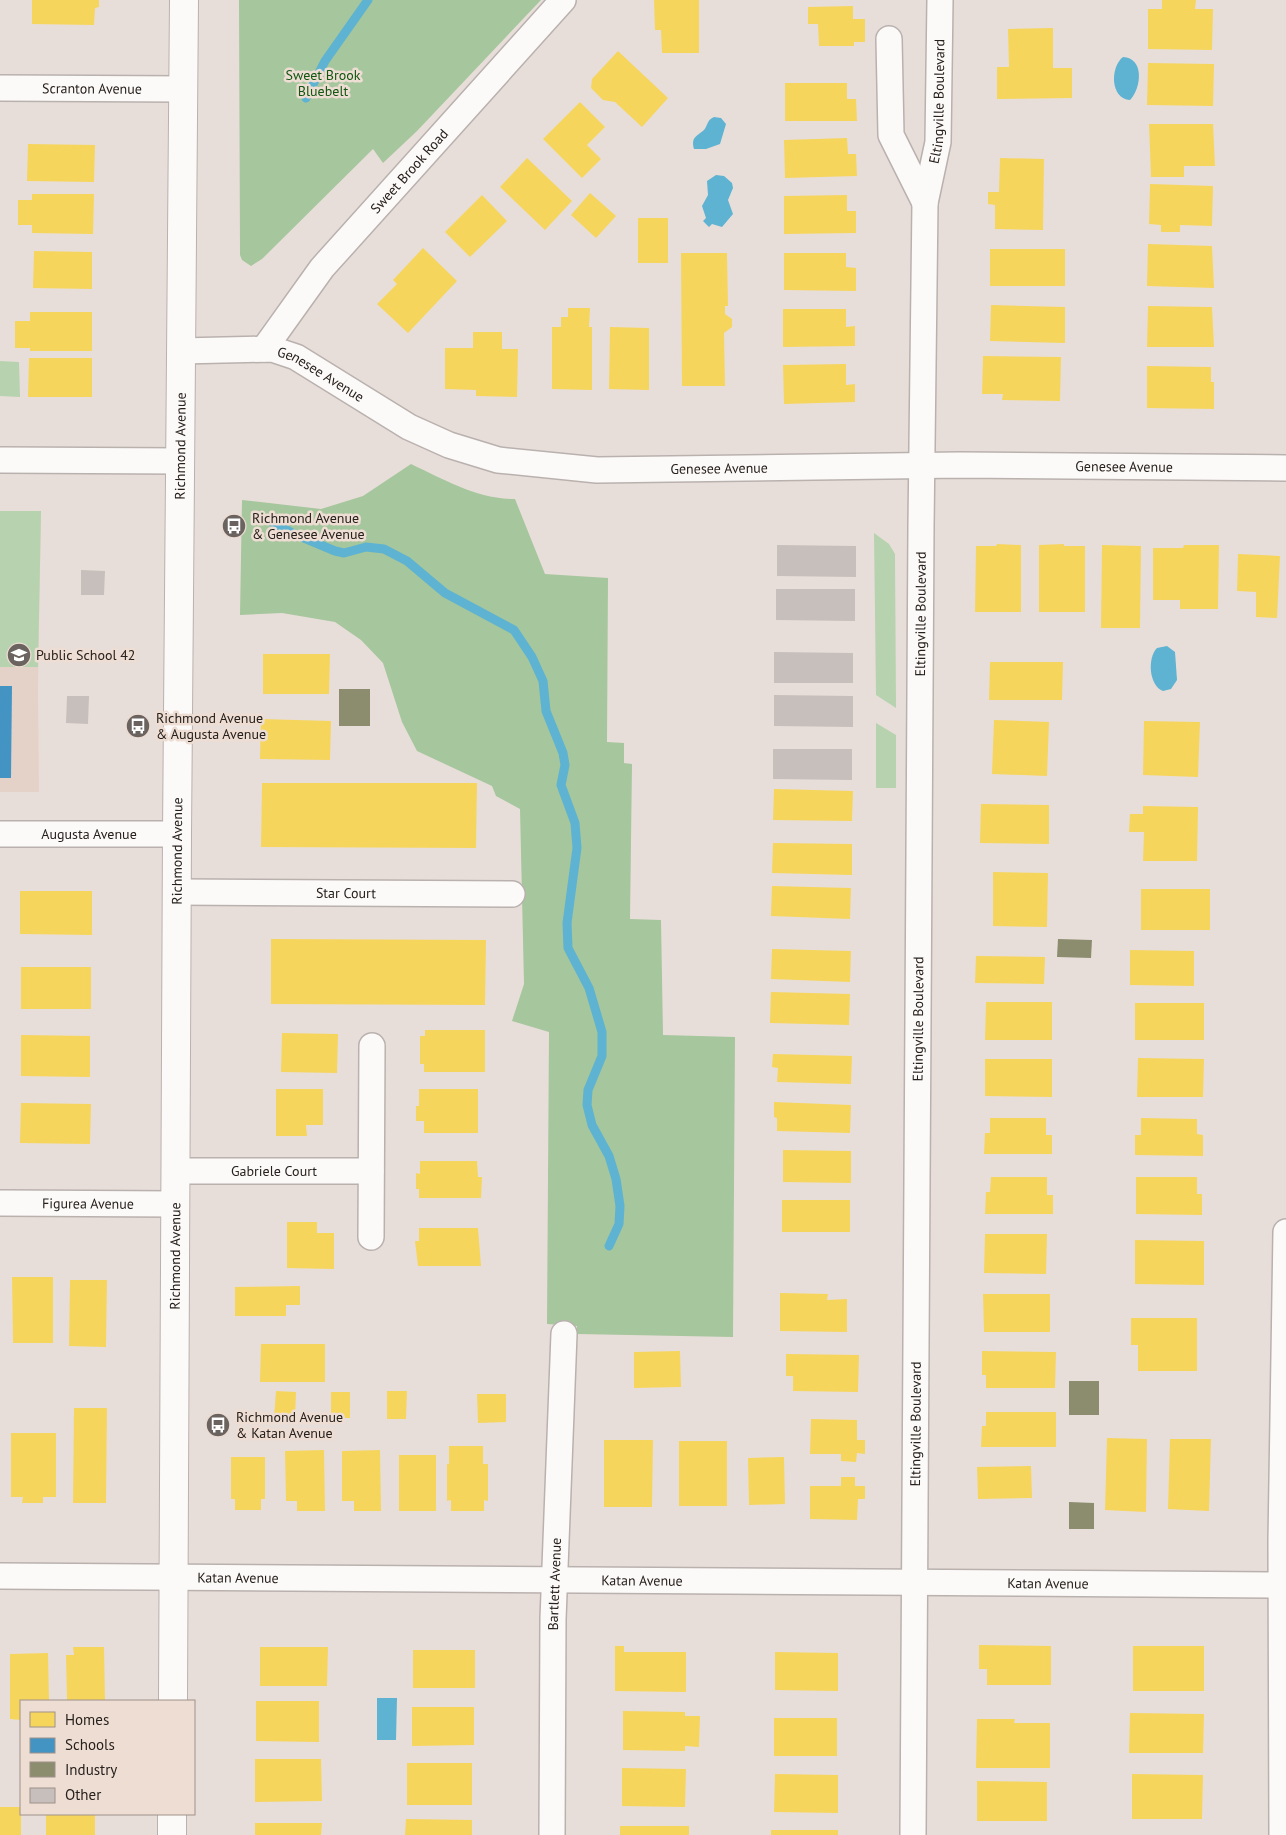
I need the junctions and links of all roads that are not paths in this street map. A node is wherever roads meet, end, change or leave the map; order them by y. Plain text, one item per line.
1 (184, 0) edge
2 (563, 0) edge
3 (940, 0) edge
4 (889, 39) dead end
5 (0, 88) edge
6 (184, 89) junction
7 (925, 203) junction
8 (264, 350) junction
9 (181, 351) junction
10 (0, 460) edge
11 (180, 461) junction
12 (921, 465) junction
13 (1286, 468) edge
14 (0, 834) edge
15 (177, 834) junction
16 (178, 892) junction
17 (512, 894) dead end
18 (372, 1046) dead end
19 (176, 1171) junction
20 (371, 1171) junction
21 (0, 1203) edge
22 (175, 1204) junction
23 (1286, 1232) edge
24 (371, 1237) dead end
25 (564, 1334) dead end
26 (0, 1576) edge
27 (174, 1578) junction
28 (555, 1580) junction
29 (914, 1584) junction
30 (1284, 1585) edge
31 (173, 1700) edge
32 (172, 1815) edge
33 (172, 1835) edge
34 (552, 1835) edge
35 (913, 1835) edge
36 (1282, 1835) edge

1 - 6 main road, Richmond Avenue
2 - 8 street, Sweet Brook Road
3 - 7 street, Eltingville Boulevard
4 - 7 street, Eltingville Boulevard
5 - 6 street, Scranton Avenue
6 - 9 main road, Richmond Avenue
7 - 12 street, Eltingville Boulevard
8 - 9 street, Genesee Avenue
8 - 12 street, Genesee Avenue
9 - 11 main road, Richmond Avenue
10 - 11 street
11 - 15 main road, Richmond Avenue
12 - 13 street, Genesee Avenue
12 - 29 street, Eltingville Boulevard
14 - 15 street, Augusta Avenue
15 - 16 main road, Richmond Avenue
16 - 17 street, Star Court
16 - 19 main road, Richmond Avenue
18 - 20 street
19 - 20 street, Gabriele Court
19 - 22 main road, Richmond Avenue
20 - 24 street
21 - 22 street, Figurea Avenue
22 - 27 main road, Richmond Avenue
23 - 30 street
25 - 28 street, Bartlett Avenue
26 - 27 street, Katan Avenue
27 - 28 street, Katan Avenue
27 - 31 main road, Richmond Avenue
28 - 29 street, Katan Avenue
28 - 34 street, Bartlett Avenue
29 - 30 street, Katan Avenue
29 - 35 street, Eltingville Boulevard
30 - 36 street
32 - 33 main road

